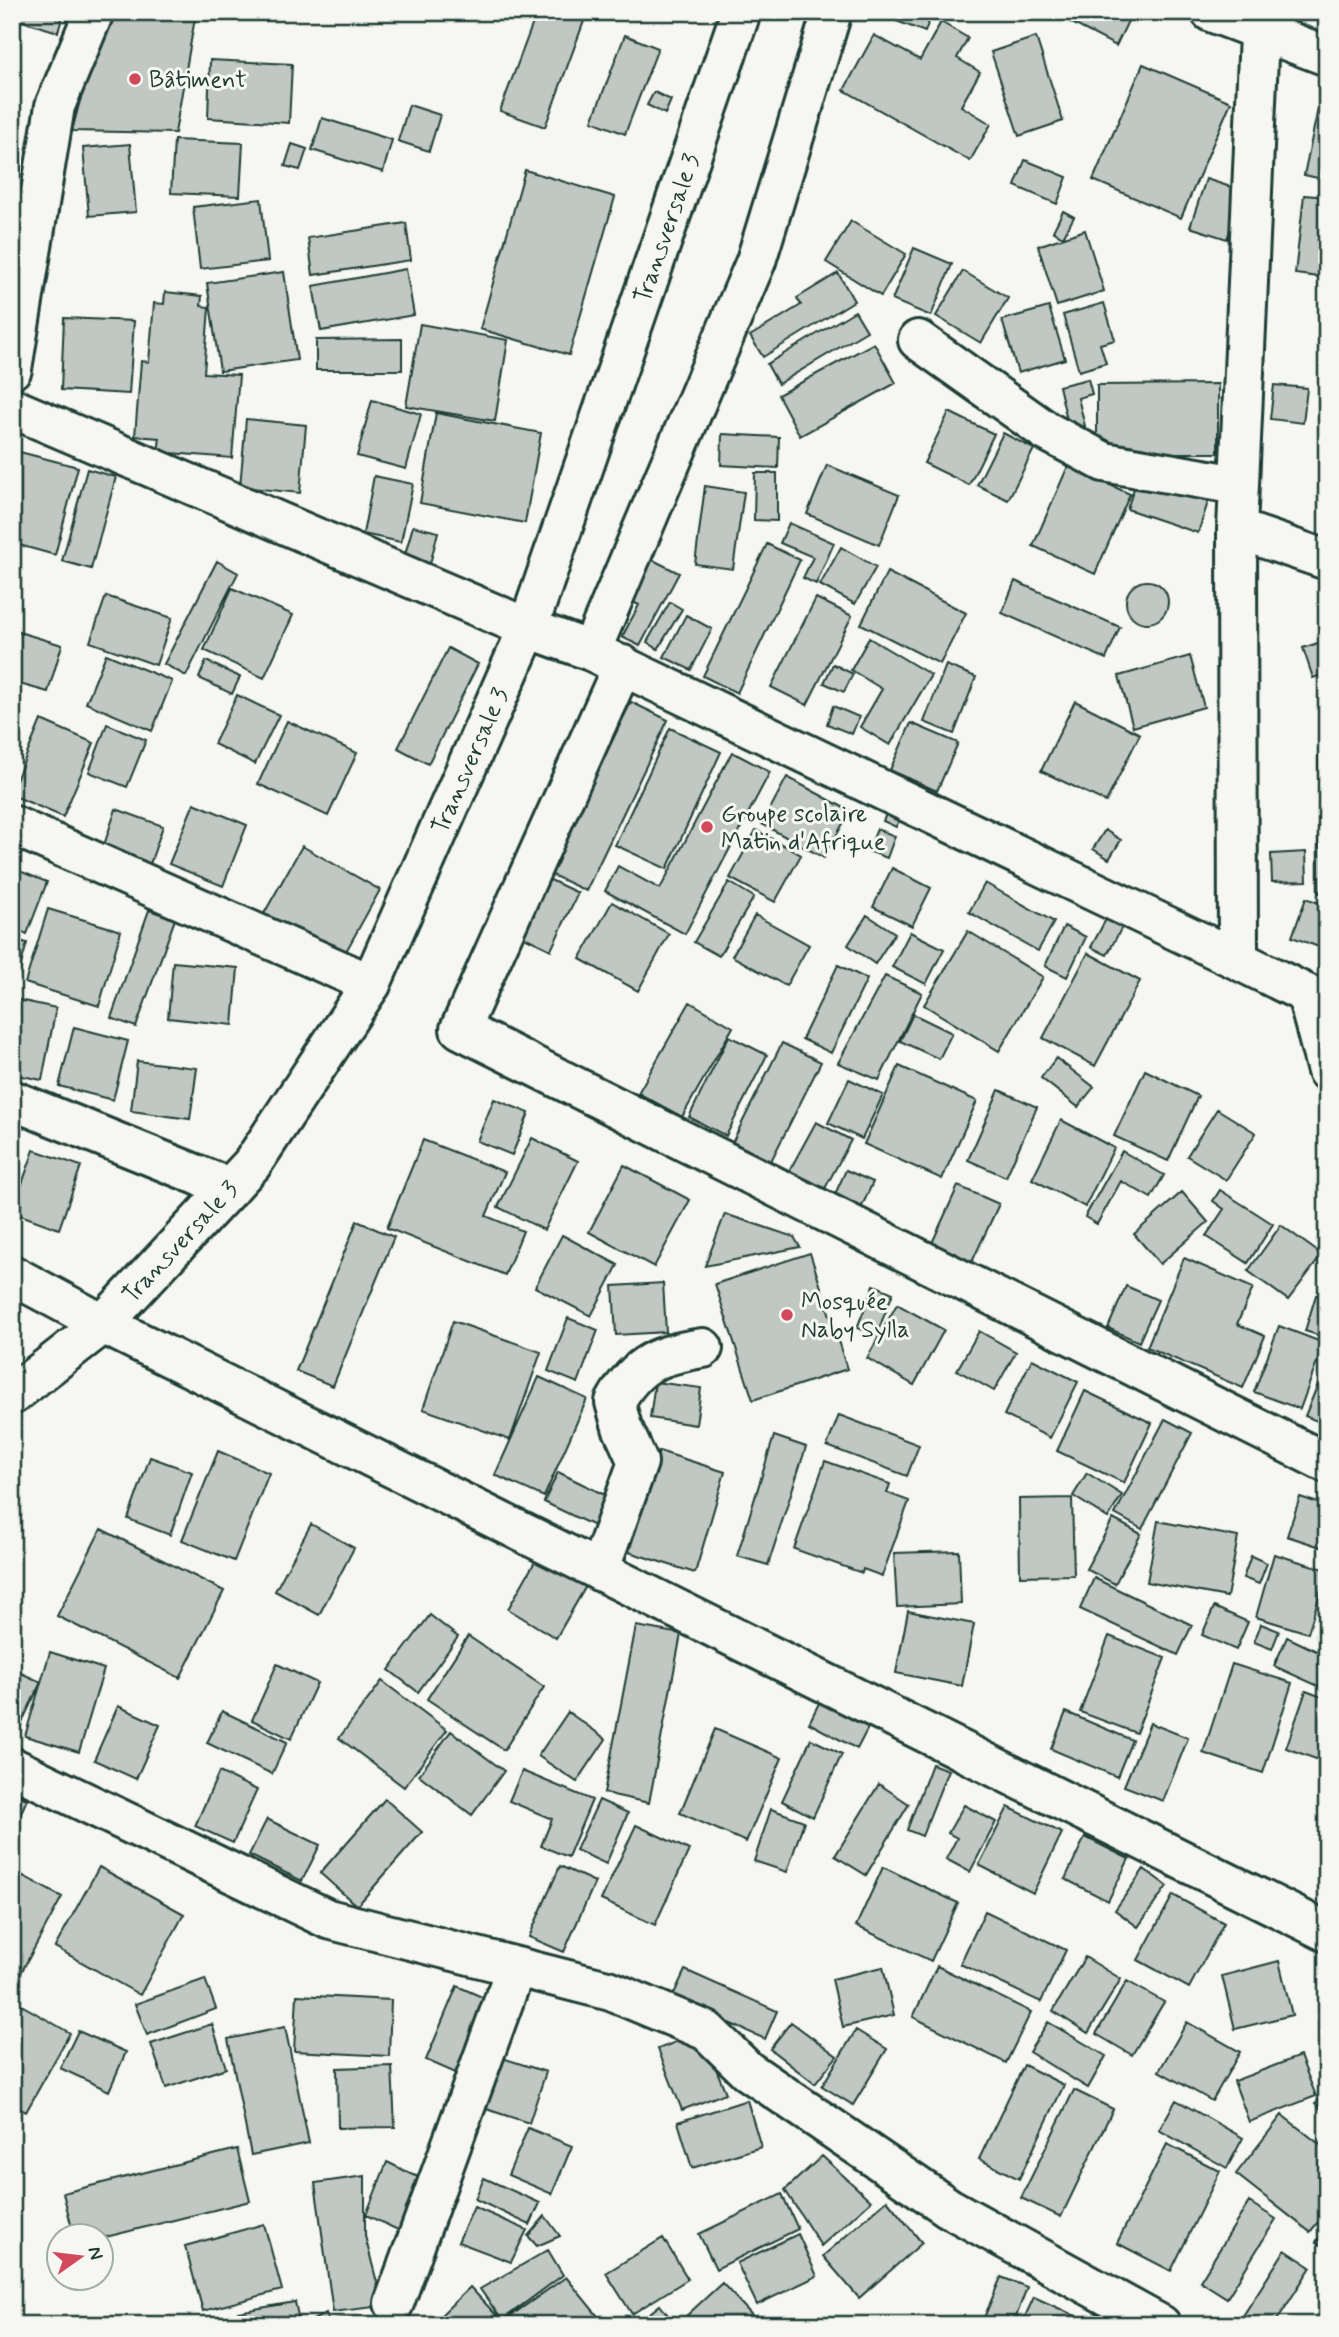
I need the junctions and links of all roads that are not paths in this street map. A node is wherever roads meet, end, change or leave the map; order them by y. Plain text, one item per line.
1 (94, 12) edge
2 (741, 12) edge
3 (832, 12) edge
4 (1210, 12) edge
5 (1259, 21) edge
6 (1327, 56) edge
7 (918, 340) dead end
8 (12, 369) edge
9 (12, 408) edge
10 (1238, 485) junction
11 (1237, 529) junction
12 (1327, 560) edge
13 (528, 628) junction
14 (607, 658) junction
15 (12, 825) edge
16 (1238, 960) junction
17 (371, 984) junction
18 (1317, 1000) edge
19 (1327, 1071) edge
20 (12, 1100) edge
21 (230, 1188) junction
22 (12, 1275) edge
23 (103, 1324) junction
24 (704, 1348) dead end
25 (12, 1395) edge
26 (1327, 1463) edge
27 (600, 1571) junction
28 (12, 1767) edge
29 (1327, 1932) edge
30 (516, 1967) junction
31 (394, 2303) dead end
32 (1161, 2325) edge

1 - 8 street
2 - 13 street, Transversale 3
3 - 14 street
4 - 5 street
5 - 6 street
5 - 10 street
7 - 10 street
9 - 13 street
10 - 11 street
11 - 12 street
11 - 16 street
13 - 14 street
13 - 17 street, Transversale 3
14 - 16 street
14 - 26 street
15 - 17 street
16 - 18 street
17 - 21 street, Transversale 3
18 - 19 street
20 - 21 street
21 - 23 street, Transversale 3
22 - 23 street
23 - 25 street, Transversale 3
23 - 27 street
24 - 27 street
27 - 29 street
28 - 30 street
30 - 31 street
30 - 32 street

